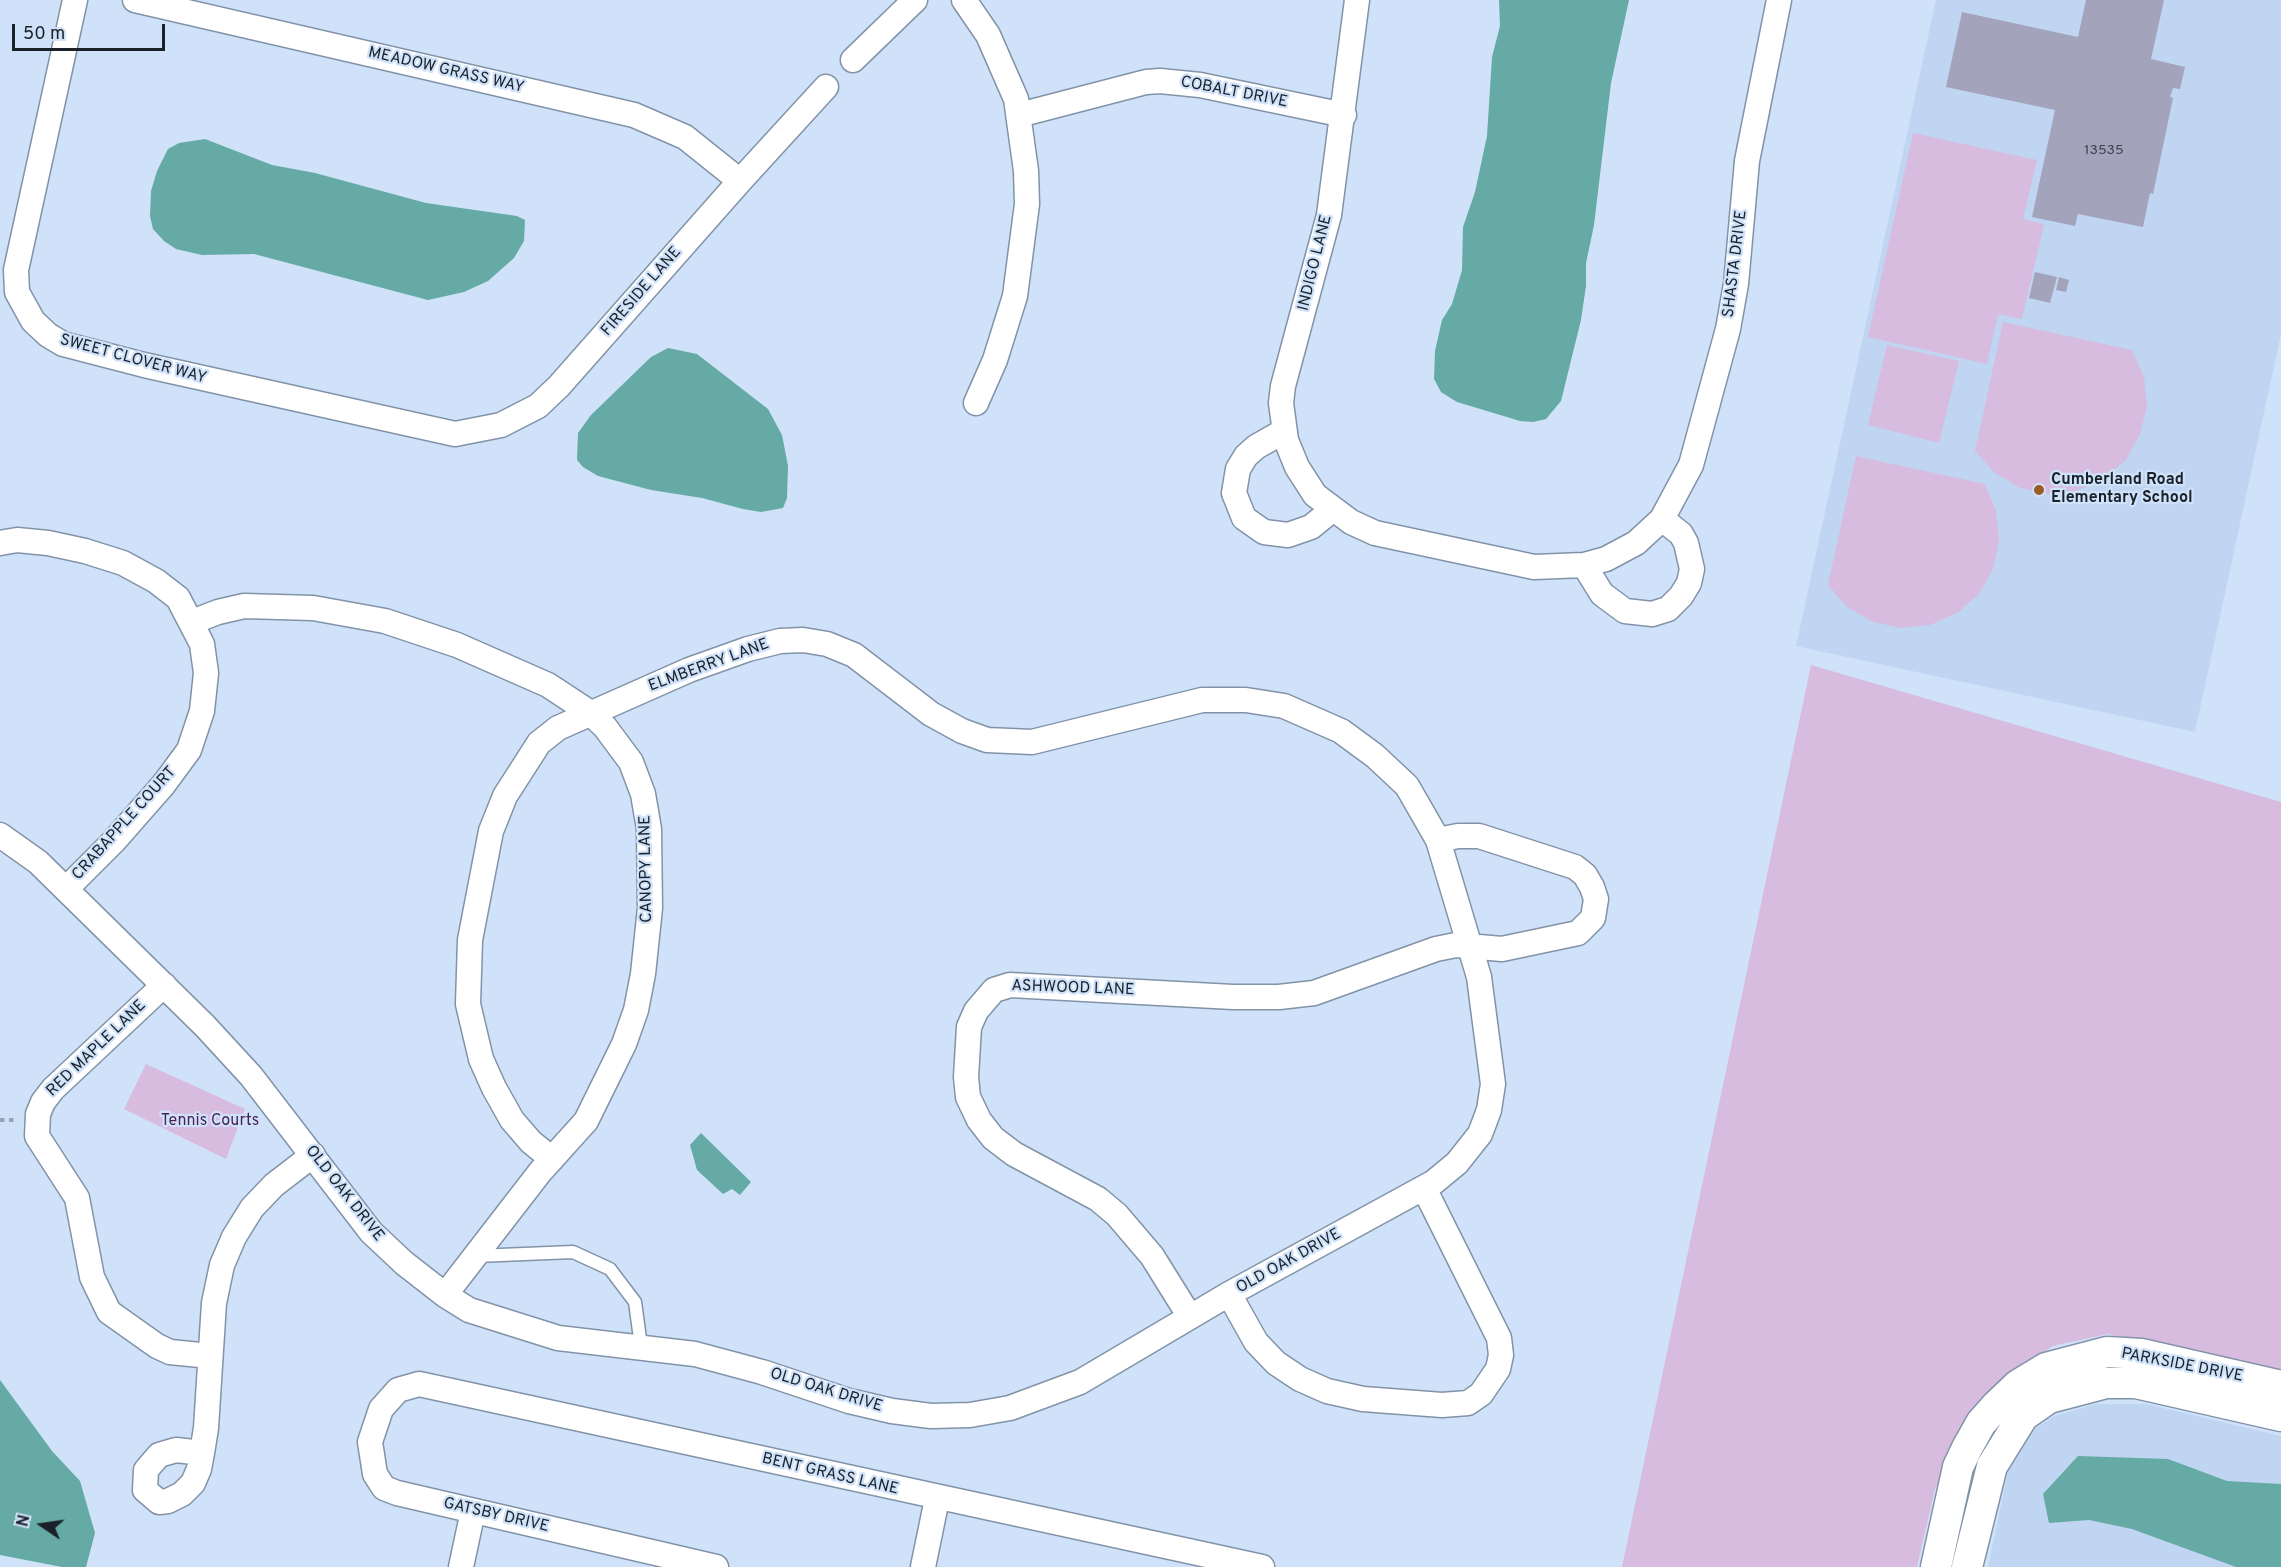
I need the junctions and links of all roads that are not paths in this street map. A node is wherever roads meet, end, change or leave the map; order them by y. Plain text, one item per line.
1 (75, 0) edge
2 (135, 0) edge
3 (915, 0) edge
4 (964, 0) edge
5 (1357, 0) edge
6 (1779, 0) edge
7 (853, 60) dead end
8 (826, 87) dead end
9 (1019, 115) junction
10 (1344, 115) junction
11 (740, 181) junction
12 (976, 403) dead end
13 (423, 428) joint
14 (1284, 431) junction
15 (1332, 510) junction
16 (1662, 519) junction
17 (0, 543) edge
18 (1584, 565) junction
19 (192, 622) junction
20 (589, 712) junction
21 (0, 835) edge
22 (1438, 840) junction
23 (66, 889) junction
24 (1471, 946) junction
25 (164, 985) junction
26 (313, 1155) junction
27 (552, 1159) junction
28 (1424, 1188) junction
29 (475, 1256) junction
30 (1229, 1294) junction
31 (445, 1295) junction
32 (1190, 1317) junction
33 (641, 1346) junction
34 (210, 1356) junction
35 (2208, 1384) junction
36 (2281, 1386) edge
37 (398, 1390) joint
38 (2281, 1416) edge
39 (202, 1453) dead end
40 (937, 1499) junction
41 (473, 1511) junction
42 (651, 1560) edge
43 (461, 1567) edge
44 (716, 1567) edge
45 (923, 1567) edge
46 (1263, 1567) edge
47 (1936, 1567) edge
48 (1967, 1567) edge

1 - 13 street, SWEET CLOVER WAY
2 - 11 street, MEADOW GRASS WAY
3 - 7 street
4 - 9 street
5 - 10 street, INDIGO LANE
6 - 16 street, SHASTA DRIVE
8 - 11 street, FIRESIDE LANE
9 - 10 street, COBALT DRIVE
9 - 12 street
10 - 14 street, INDIGO LANE
11 - 13 street, FIRESIDE LANE
14 - 15 street, INDIGO LANE
14 - 15 street
15 - 18 street, SHASTA DRIVE
16 - 18 street, SHASTA DRIVE
16 - 18 street
17 - 19 street, CRABAPPLE COURT
19 - 20 street, CANOPY LANE
19 - 23 street, CRABAPPLE COURT
20 - 22 street, ELMBERRY LANE
20 - 27 street, CANOPY LANE
20 - 27 street, ELMBERRY LANE
21 - 23 street, OLD OAK DRIVE
22 - 24 street, OLD OAK DRIVE
22 - 24 street, ASHWOOD LANE
23 - 25 street, OLD OAK DRIVE
24 - 28 street, OLD OAK DRIVE
24 - 32 street, ASHWOOD LANE
25 - 26 street, OLD OAK DRIVE
25 - 34 street, RED MAPLE LANE
26 - 31 street, OLD OAK DRIVE
26 - 34 street
27 - 29 street, CANOPY LANE
28 - 30 street, OLD OAK DRIVE
28 - 30 street
29 - 31 street, CANOPY LANE
29 - 33 lane
30 - 32 street, OLD OAK DRIVE
31 - 33 street, OLD OAK DRIVE
32 - 33 street, OLD OAK DRIVE
34 - 39 street
35 - 36 street, PARKSIDE DRIVE
35 - 38 street, PARKSIDE DRIVE
35 - 47 street, PARKSIDE DRIVE
35 - 48 street, PARKSIDE DRIVE
37 - 40 street, BENT GRASS LANE
37 - 41 street, GATSBY DRIVE
40 - 45 street
40 - 46 street, BENT GRASS LANE
41 - 42 street, GATSBY DRIVE
41 - 43 street
42 - 44 street, GATSBY DRIVE

